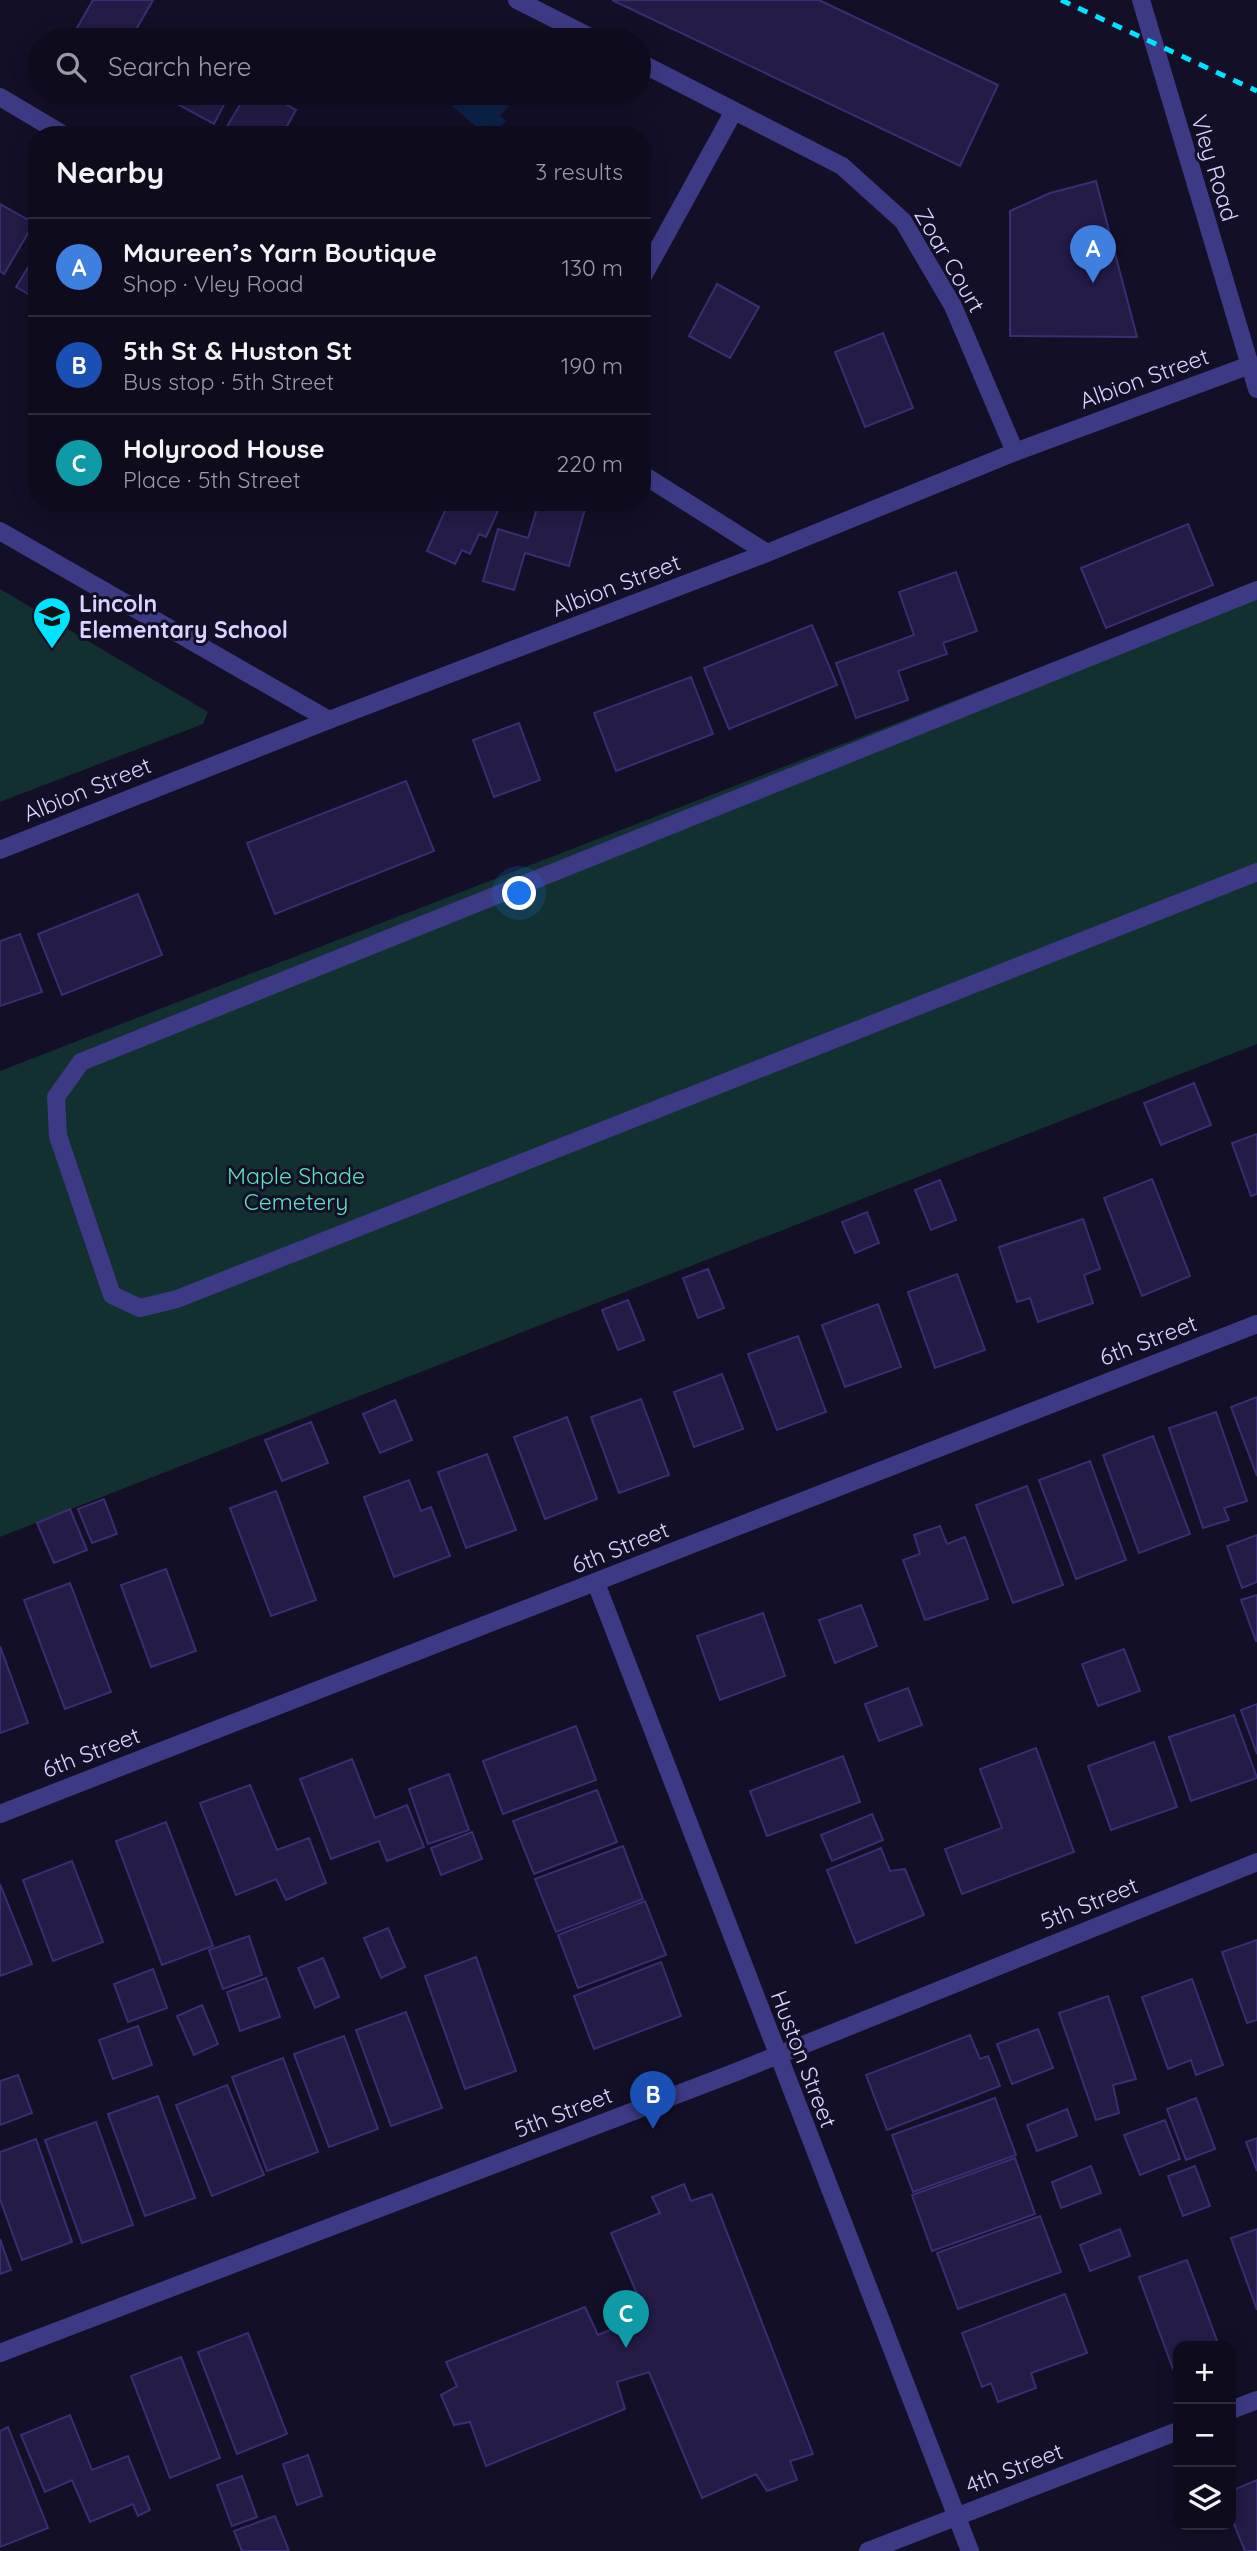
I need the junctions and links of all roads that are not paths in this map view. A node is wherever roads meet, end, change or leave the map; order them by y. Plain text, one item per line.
1 (517, 0) edge
2 (1141, 0) edge
3 (572, 28) edge
4 (651, 68) edge
5 (0, 97) edge
6 (734, 111) junction
7 (49, 126) edge
8 (651, 262) edge
9 (1250, 365) junction
10 (1257, 389) edge
11 (1015, 452) junction
12 (651, 480) edge
13 (0, 531) edge
14 (767, 554) junction
15 (1257, 590) edge
16 (329, 720) junction
17 (0, 850) edge
18 (1257, 872) edge
19 (1257, 1324) edge
20 (596, 1583) junction
21 (0, 1814) edge
22 (1257, 1862) edge
23 (776, 2056) junction
24 (0, 2353) edge
25 (1257, 2400) edge
26 (1236, 2408) edge
27 (1173, 2433) edge
28 (957, 2517) junction
29 (868, 2551) edge
30 (970, 2551) edge

1 - 3 street
2 - 9 street, Vley Road
4 - 6 street, Zoar Court
5 - 7 street
6 - 8 street
6 - 11 street, Zoar Court
9 - 10 street, Vley Road
9 - 11 street, Albion Street
11 - 14 street, Albion Street
12 - 14 street
13 - 16 street
14 - 16 street, Albion Street
15 - 18 street
16 - 17 street, Albion Street
19 - 20 street, 6th Street
20 - 21 street, 6th Street
20 - 23 street, Huston Street
22 - 23 street, 5th Street
23 - 24 street, 5th Street
23 - 28 street, Huston Street
25 - 26 street
27 - 28 street, 4th Street
28 - 29 street, 4th Street
28 - 30 street, Huston Street

